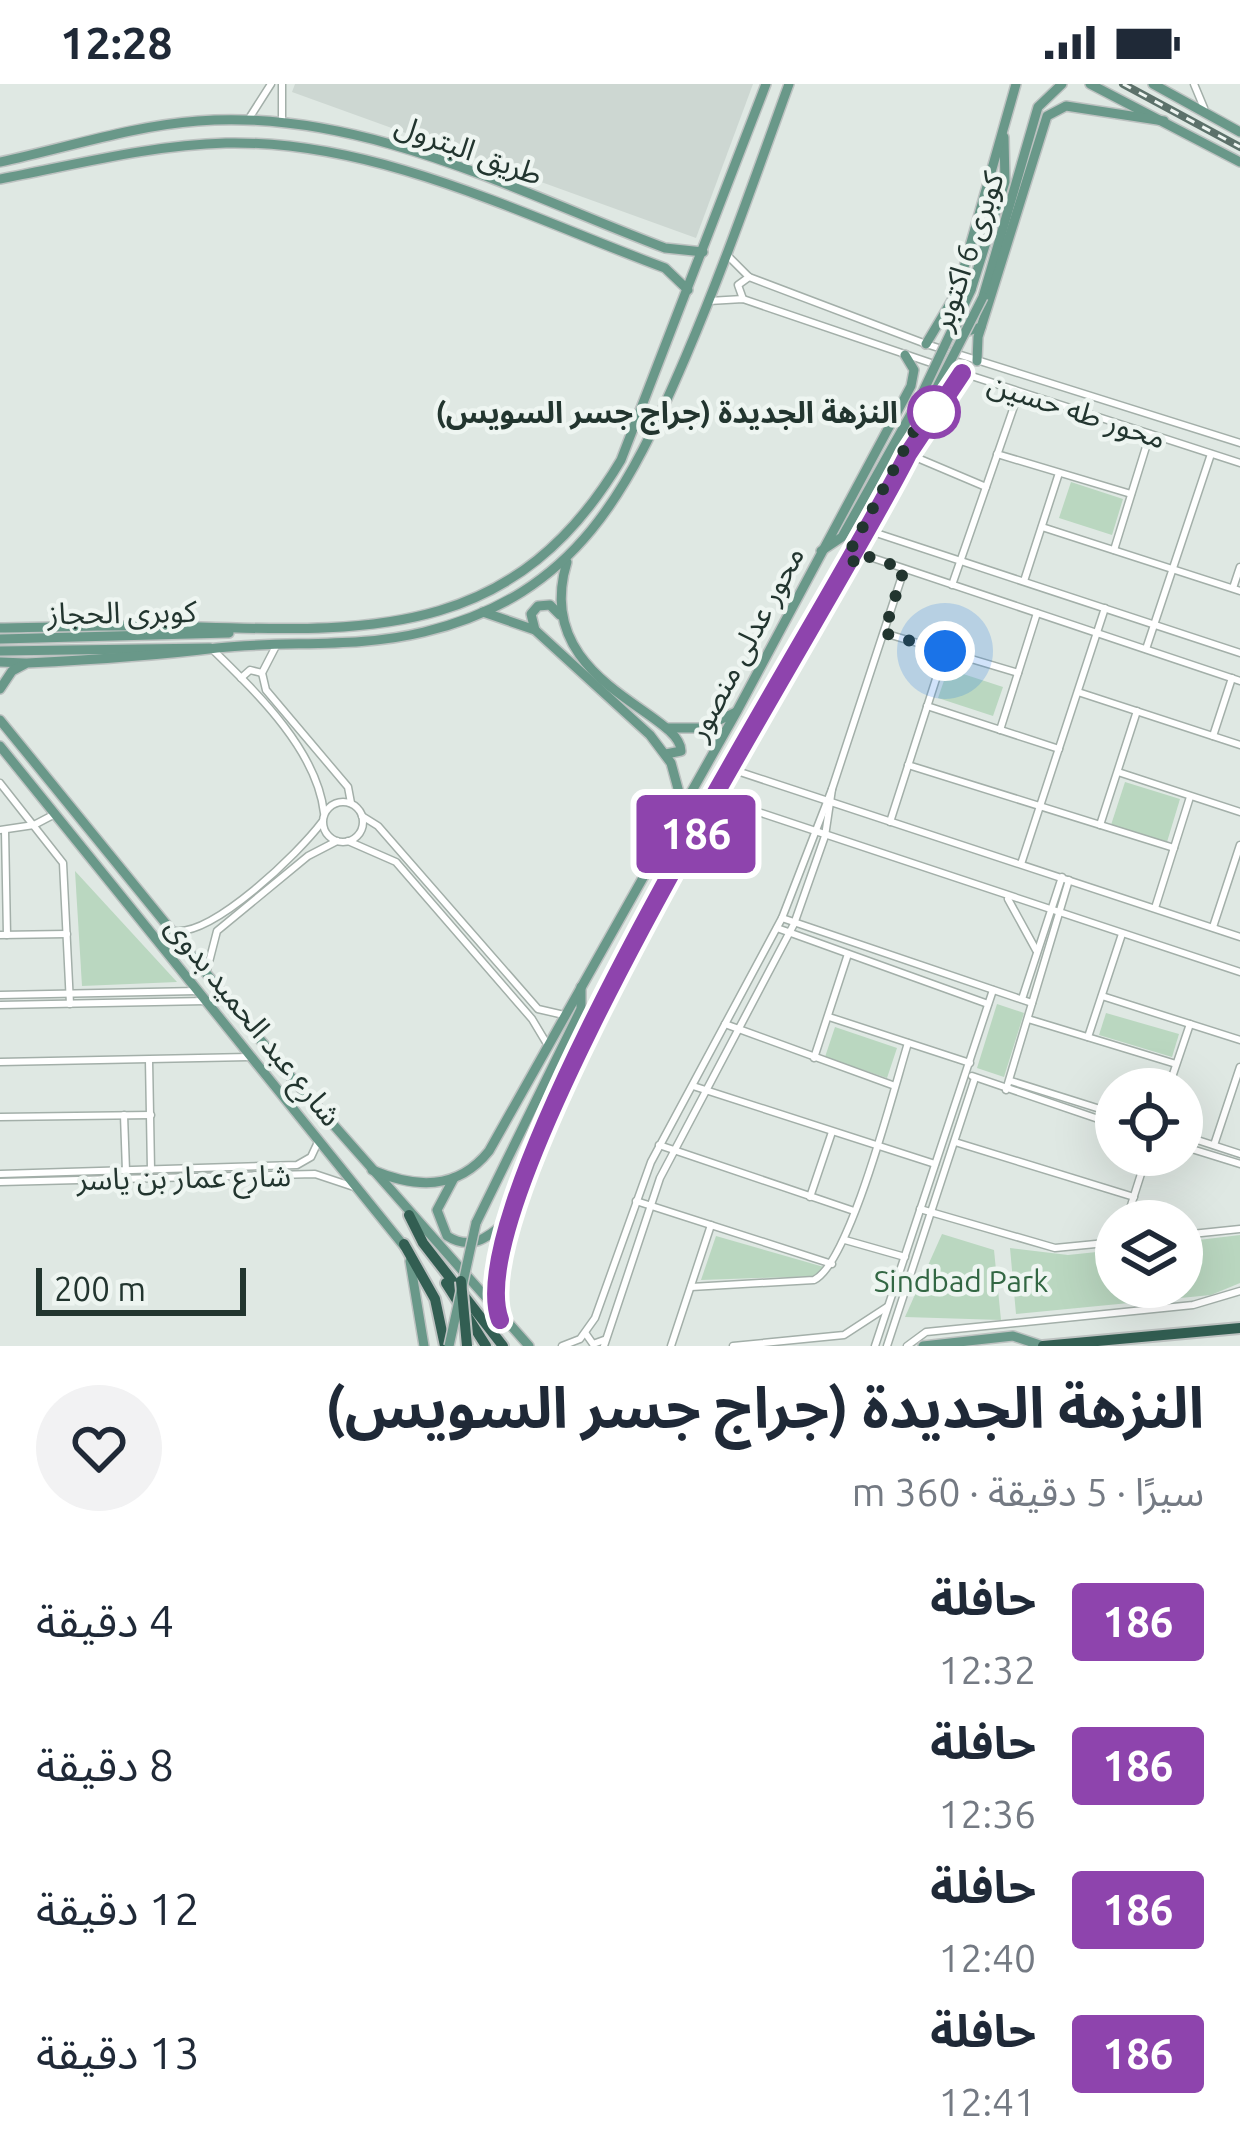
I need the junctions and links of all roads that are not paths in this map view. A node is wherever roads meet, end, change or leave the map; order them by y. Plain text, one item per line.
1 (271, 84) edge
2 (282, 84) edge
3 (766, 84) edge
4 (789, 84) edge
5 (1016, 84) edge
6 (1062, 84) edge
7 (1090, 84) edge
8 (1154, 84) edge
9 (1195, 84) edge
10 (278, 106) junction
11 (261, 107) junction
12 (1211, 115) junction
13 (248, 120) junction
14 (282, 122) junction
15 (1165, 122) junction
16 (1036, 129) junction
17 (1002, 131) junction
18 (1240, 132) edge
19 (416, 154) junction
20 (0, 162) edge
21 (1240, 162) edge
22 (410, 174) junction
23 (0, 179) edge
24 (674, 250) junction
25 (703, 252) junction
26 (727, 254) junction
27 (664, 268) junction
28 (749, 277) junction
29 (688, 291) junction
30 (742, 299) junction
31 (709, 301) junction
32 (945, 317) junction
33 (981, 327) junction
34 (926, 344) junction
35 (905, 355) junction
36 (977, 361) junction
37 (962, 373) junction
38 (913, 382) junction
39 (1019, 392) junction
40 (943, 397) junction
41 (924, 400) junction
42 (1150, 434) junction
43 (1240, 443) edge
44 (908, 454) junction
45 (998, 454) junction
46 (1211, 454) junction
47 (1240, 463) edge
48 (1059, 472) junction
49 (986, 487) junction
50 (1131, 494) junction
51 (1042, 527) junction
52 (870, 530) junction
53 (1114, 550) junction
54 (821, 551) junction
55 (568, 557) junction
56 (855, 558) junction
57 (961, 560) junction
58 (1240, 567) edge
59 (904, 569) junction
60 (1172, 569) junction
61 (1024, 581) junction
62 (952, 585) junction
63 (1236, 590) edge
64 (1105, 608) junction
65 (483, 611) junction
66 (1036, 613) junction
67 (560, 615) junction
68 (1154, 625) junction
69 (0, 628) edge
70 (244, 630) junction
71 (535, 630) junction
72 (884, 633) junction
73 (1096, 633) junction
74 (5, 645) edge
75 (276, 646) junction
76 (212, 649) junction
77 (1146, 650) junction
78 (945, 651) junction
79 (1240, 653) edge
80 (0, 662) edge
81 (27, 663) junction
82 (262, 673) junction
83 (1018, 673) junction
84 (241, 678) junction
85 (1236, 679) edge
86 (0, 689) edge
87 (1077, 692) junction
88 (927, 706) junction
89 (737, 711) junction
90 (1137, 711) junction
91 (0, 720) edge
92 (668, 728) junction
93 (1000, 730) junction
94 (1213, 736) junction
95 (1240, 745) edge
96 (0, 746) edge
97 (1059, 749) junction
98 (666, 754) junction
99 (908, 765) junction
100 (731, 769) junction
101 (1118, 772) junction
102 (0, 783) edge
103 (1190, 796) junction
104 (716, 797) junction
105 (351, 803) junction
106 (829, 803) junction
107 (683, 806) junction
108 (1040, 806) junction
109 (1240, 812) edge
110 (54, 814) junction
111 (362, 816) junction
112 (323, 818) junction
113 (890, 823) junction
114 (34, 825) junction
115 (1100, 825) junction
116 (3, 830) edge
117 (813, 832) junction
118 (825, 836) junction
119 (338, 841) junction
120 (348, 841) junction
121 (1240, 845) edge
122 (1174, 848) junction
123 (1021, 864) junction
124 (1066, 879) junction
125 (3, 887) edge
126 (1006, 896) junction
127 (1155, 908) junction
128 (1055, 912) junction
129 (782, 919) junction
130 (794, 924) junction
131 (201, 928) junction
132 (777, 928) junction
133 (1213, 928) junction
134 (172, 930) junction
135 (67, 934) junction
136 (790, 934) junction
137 (1123, 934) junction
138 (3, 935) edge
139 (1240, 937) edge
140 (211, 940) junction
141 (1037, 953) junction
142 (848, 954) junction
143 (1240, 972) edge
144 (207, 974) junction
145 (581, 988) junction
146 (994, 990) junction
147 (198, 991) junction
148 (69, 994) junction
149 (0, 995) edge
150 (1102, 996) junction
151 (1022, 1000) junction
152 (207, 1001) junction
153 (1032, 1003) junction
154 (70, 1004) junction
155 (988, 1004) junction
156 (0, 1005) edge
157 (545, 1014) junction
158 (564, 1015) junction
159 (829, 1017) junction
160 (1028, 1019) junction
161 (536, 1024) junction
162 (725, 1024) junction
163 (1190, 1024) junction
164 (738, 1029) junction
165 (1088, 1037) junction
166 (1240, 1040) edge
167 (908, 1043) junction
168 (547, 1044) junction
169 (253, 1057) junction
170 (814, 1058) junction
171 (149, 1059) junction
172 (0, 1062) edge
173 (970, 1063) junction
174 (1176, 1064) junction
175 (1240, 1067) edge
176 (1175, 1068) edge
177 (971, 1076) junction
178 (1009, 1080) junction
179 (995, 1083) junction
180 (693, 1086) junction
181 (895, 1086) junction
182 (706, 1090) junction
183 (1006, 1090) junction
184 (1095, 1107) edge
185 (124, 1115) junction
186 (151, 1115) junction
187 (0, 1118) edge
188 (1095, 1118) edge
189 (832, 1131) junction
190 (319, 1138) junction
191 (955, 1142) junction
192 (1203, 1142) edge
193 (659, 1145) junction
194 (876, 1145) junction
195 (1214, 1145) junction
196 (673, 1150) junction
197 (1203, 1153) edge
198 (1240, 1154) edge
199 (308, 1160) junction
200 (1240, 1164) edge
201 (936, 1165) junction
202 (151, 1170) junction
203 (371, 1170) junction
204 (126, 1171) junction
205 (315, 1174) junction
206 (1140, 1176) edge
207 (0, 1178) edge
208 (454, 1178) junction
209 (364, 1192) junction
210 (810, 1197) junction
211 (1133, 1197) junction
212 (1132, 1200) edge
213 (636, 1201) junction
214 (650, 1206) junction
215 (920, 1209) junction
216 (854, 1210) junction
217 (930, 1212) junction
218 (409, 1215) junction
219 (511, 1217) junction
220 (711, 1226) junction
221 (1240, 1229) edge
222 (1203, 1233) edge
223 (845, 1240) junction
224 (404, 1244) junction
225 (1095, 1244) edge
226 (905, 1257) junction
227 (436, 1259) junction
228 (832, 1264) junction
229 (461, 1281) junction
230 (691, 1287) junction
231 (1240, 1291) edge
232 (889, 1304) junction
233 (500, 1320) junction
234 (1240, 1328) edge
235 (586, 1334) junction
236 (604, 1343) edge
237 (424, 1346) edge
238 (447, 1346) edge
239 (467, 1346) edge
240 (486, 1346) edge
241 (502, 1346) edge
242 (529, 1346) edge
243 (562, 1346) edge
244 (670, 1346) edge
245 (733, 1346) edge
246 (875, 1346) edge
247 (887, 1346) edge
248 (907, 1346) edge
249 (923, 1346) edge
250 (1043, 1346) edge

1 - 11 street
2 - 10 street
3 - 25 main road
4 - 26 main road
5 - 17 main road
6 - 16 main road, كوبرى 6 اكتوبر
7 - 15 main road
8 - 12 main road
9 - 12 street
10 - 11 street
10 - 14 street
11 - 13 street
12 - 18 main road
13 - 14 main road, طريق البترول
13 - 20 main road, طريق البترول
14 - 19 main road, طريق البترول
15 - 16 main road
15 - 21 main road
16 - 33 main road
16 - 41 main road, كوبرى 6 اكتوبر, bridge
17 - 32 main road
17 - 41 main road, كوبرى 6 اكتوبر, bridge
19 - 22 main road
19 - 24 main road, طريق البترول
22 - 23 main road, طريق البترول
22 - 27 main road, طريق البترول
24 - 25 main road, طريق البترول
24 - 27 main road
25 - 29 main road
26 - 28 street, محور طه حسين
26 - 31 main road
27 - 29 main road, طريق البترول
28 - 30 street
28 - 34 street, محور طه حسين
29 - 70 main road
30 - 31 street, محور طه حسين
30 - 35 street, محور طه حسين
31 - 55 main road
32 - 33 main road
32 - 34 main road
33 - 36 main road
34 - 36 street, محور طه حسين
35 - 37 street, محور طه حسين
35 - 38 main road
36 - 43 street, محور طه حسين
37 - 39 street, محور طه حسين
37 - 40 main road, محور عدلى منصور
38 - 40 main road
38 - 54 main road, محور عدلى منصور
39 - 42 street, محور طه حسين
39 - 45 street
40 - 44 main road, محور عدلى منصور
41 - 54 main road, كوبرى 6 اكتوبر
41 - 56 main road, كوبرى 6 اكتوبر
42 - 46 street, محور طه حسين
42 - 50 street
44 - 49 street
44 - 52 main road, محور عدلى منصور
45 - 48 street
45 - 49 street
46 - 47 street, محور طه حسين
46 - 60 street
48 - 50 street
48 - 51 street
49 - 57 street
50 - 53 street
51 - 53 street
51 - 61 street
52 - 56 main road, محور عدلى منصور
52 - 57 street
53 - 60 street
54 - 89 main road, محور عدلى منصور
55 - 65 main road
55 - 67 main road
56 - 59 street
56 - 100 main road, محور عدلى منصور
57 - 61 street
57 - 62 street
58 - 63 street
59 - 62 street
59 - 72 street
60 - 63 street
60 - 68 street
61 - 64 street
62 - 66 street
64 - 68 street
64 - 73 street
65 - 71 main road
65 - 75 main road
66 - 73 street
66 - 83 street
67 - 71 main road
67 - 92 main road
68 - 77 street
68 - 79 street
69 - 70 main road
70 - 74 main road, كوبرى الحجاز
71 - 98 main road
72 - 78 street
72 - 106 street
73 - 77 street
73 - 87 street
74 - 76 main road, كوبرى الحجاز
75 - 76 main road
75 - 82 street
76 - 81 main road
76 - 84 street
77 - 85 street
78 - 83 street
78 - 88 street
80 - 81 main road
81 - 86 main road
82 - 84 street
82 - 105 street
83 - 93 street
84 - 112 street
85 - 94 street
87 - 90 street
87 - 97 street
88 - 93 street
88 - 99 street
89 - 92 main road
89 - 107 main road, محور عدلى منصور
90 - 94 street
90 - 101 street
91 - 134 main road, شارع عبد الحميد بدوى
92 - 98 main road
93 - 97 street
94 - 95 street
96 - 110 main road, شارع عبد الحميد بدوى
97 - 108 street
98 - 107 main road
99 - 108 street
99 - 113 street
100 - 104 main road, محور عدلى منصور
100 - 106 street
101 - 103 street
101 - 115 street
102 - 114 street
103 - 109 street
103 - 122 street
104 - 117 street
104 - 219 main road, محور عدلى منصور
105 - 111 street
105 - 112 street
106 - 113 street
106 - 117 street
106 - 118 street
107 - 145 main road, محور عدلى منصور
108 - 115 street
108 - 123 street
110 - 114 street
110 - 147 main road, شارع عبد الحميد بدوى
111 - 120 street
111 - 157 street
112 - 119 street
112 - 131 street
113 - 123 street
114 - 116 street
114 - 135 street
115 - 122 street
116 - 125 street
117 - 118 street
117 - 129 street
118 - 126 street
118 - 130 street
119 - 120 street
119 - 140 street
120 - 161 street
121 - 133 street
122 - 127 street
123 - 124 street
124 - 127 street
124 - 128 street
125 - 138 street
126 - 128 street
126 - 141 street
127 - 133 street
128 - 137 street
128 - 141 street
128 - 153 street
129 - 130 street
129 - 132 street
130 - 136 street
130 - 146 street
131 - 134 street
131 - 140 street
132 - 136 street
132 - 162 street
133 - 139 street
134 - 144 main road, شارع عبد الحميد بدوى
135 - 138 street
135 - 148 street
136 - 142 street
136 - 164 street
137 - 143 street
137 - 150 street
140 - 144 street
141 - 151 street
142 - 155 street
142 - 159 street
144 - 203 main road, شارع عبد الحميد بدوى
145 - 158 main road, محور عدلى منصور
145 - 229 main road, bridge
146 - 151 street
146 - 155 street
147 - 148 street
147 - 152 main road, شارع عبد الحميد بدوى
148 - 149 street
148 - 154 street
150 - 163 street
150 - 165 street
151 - 153 street
152 - 154 street
152 - 169 main road, شارع عبد الحميد بدوى
153 - 160 street
154 - 156 street
155 - 173 street
157 - 158 street
157 - 161 street
158 - 168 main road, محور عدلى منصور
159 - 167 street
159 - 170 street
160 - 165 street
160 - 178 street
161 - 168 street
162 - 164 street
162 - 180 street
163 - 166 street
163 - 174 street
164 - 170 street
164 - 182 street
165 - 174 street
167 - 173 street
167 - 181 street
168 - 208 main road, محور عدلى منصور
169 - 171 street
169 - 190 main road, شارع عبد الحميد بدوى
170 - 181 street
171 - 172 street
171 - 186 street
173 - 177 street
174 - 176 street
175 - 195 street
177 - 179 street
177 - 191 street
177 - 201 street
178 - 179 street
178 - 183 street
178 - 184 street
179 - 183 street
180 - 182 street
180 - 193 street
181 - 194 street
182 - 189 street
182 - 196 street
183 - 188 street
185 - 186 street
185 - 187 street
185 - 204 street
186 - 202 street
189 - 194 street
189 - 210 street
190 - 199 street, شارع عمار بن ياسر
190 - 209 main road, شارع عبد الحميد بدوى
191 - 211 street
191 - 217 street
192 - 195 street
193 - 196 street
193 - 213 street
194 - 201 street
194 - 216 street
195 - 198 street
196 - 210 street
196 - 214 street
197 - 200 street
199 - 202 street, شارع عمار بن ياسر
199 - 205 street
201 - 215 street
202 - 204 street, شارع عمار بن ياسر
203 - 208 main road
203 - 218 main road, شارع عبد الحميد بدوى
204 - 207 street, شارع عمار بن ياسر
205 - 207 street, شارع عمار بن ياسر
205 - 209 street, شارع عمار بن ياسر
206 - 211 street
208 - 219 main road
209 - 224 main road, شارع عبد الحميد بدوى
210 - 216 street
211 - 212 street
213 - 214 street
213 - 235 street
214 - 220 street
214 - 236 street
215 - 217 street
215 - 226 street
216 - 223 street
217 - 225 street
217 - 247 street
218 - 227 highway
218 - 233 main road, شارع عبد الحميد بدوى
219 - 233 main road, محور عدلى منصور
220 - 228 street
220 - 230 street
221 - 222 street
223 - 226 street
223 - 228 street
224 - 237 main road, شارع عبد الحميد بدوى
224 - 238 highway
226 - 232 street
227 - 240 highway
227 - 241 highway
228 - 230 street
229 - 238 main road, bridge
229 - 239 highway, bridge
230 - 244 street
231 - 248 street
232 - 245 street
232 - 246 street
233 - 242 main road, شارع عبد الحميد بدوى
234 - 250 highway
235 - 236 street
235 - 243 street
249 - 250 main road

